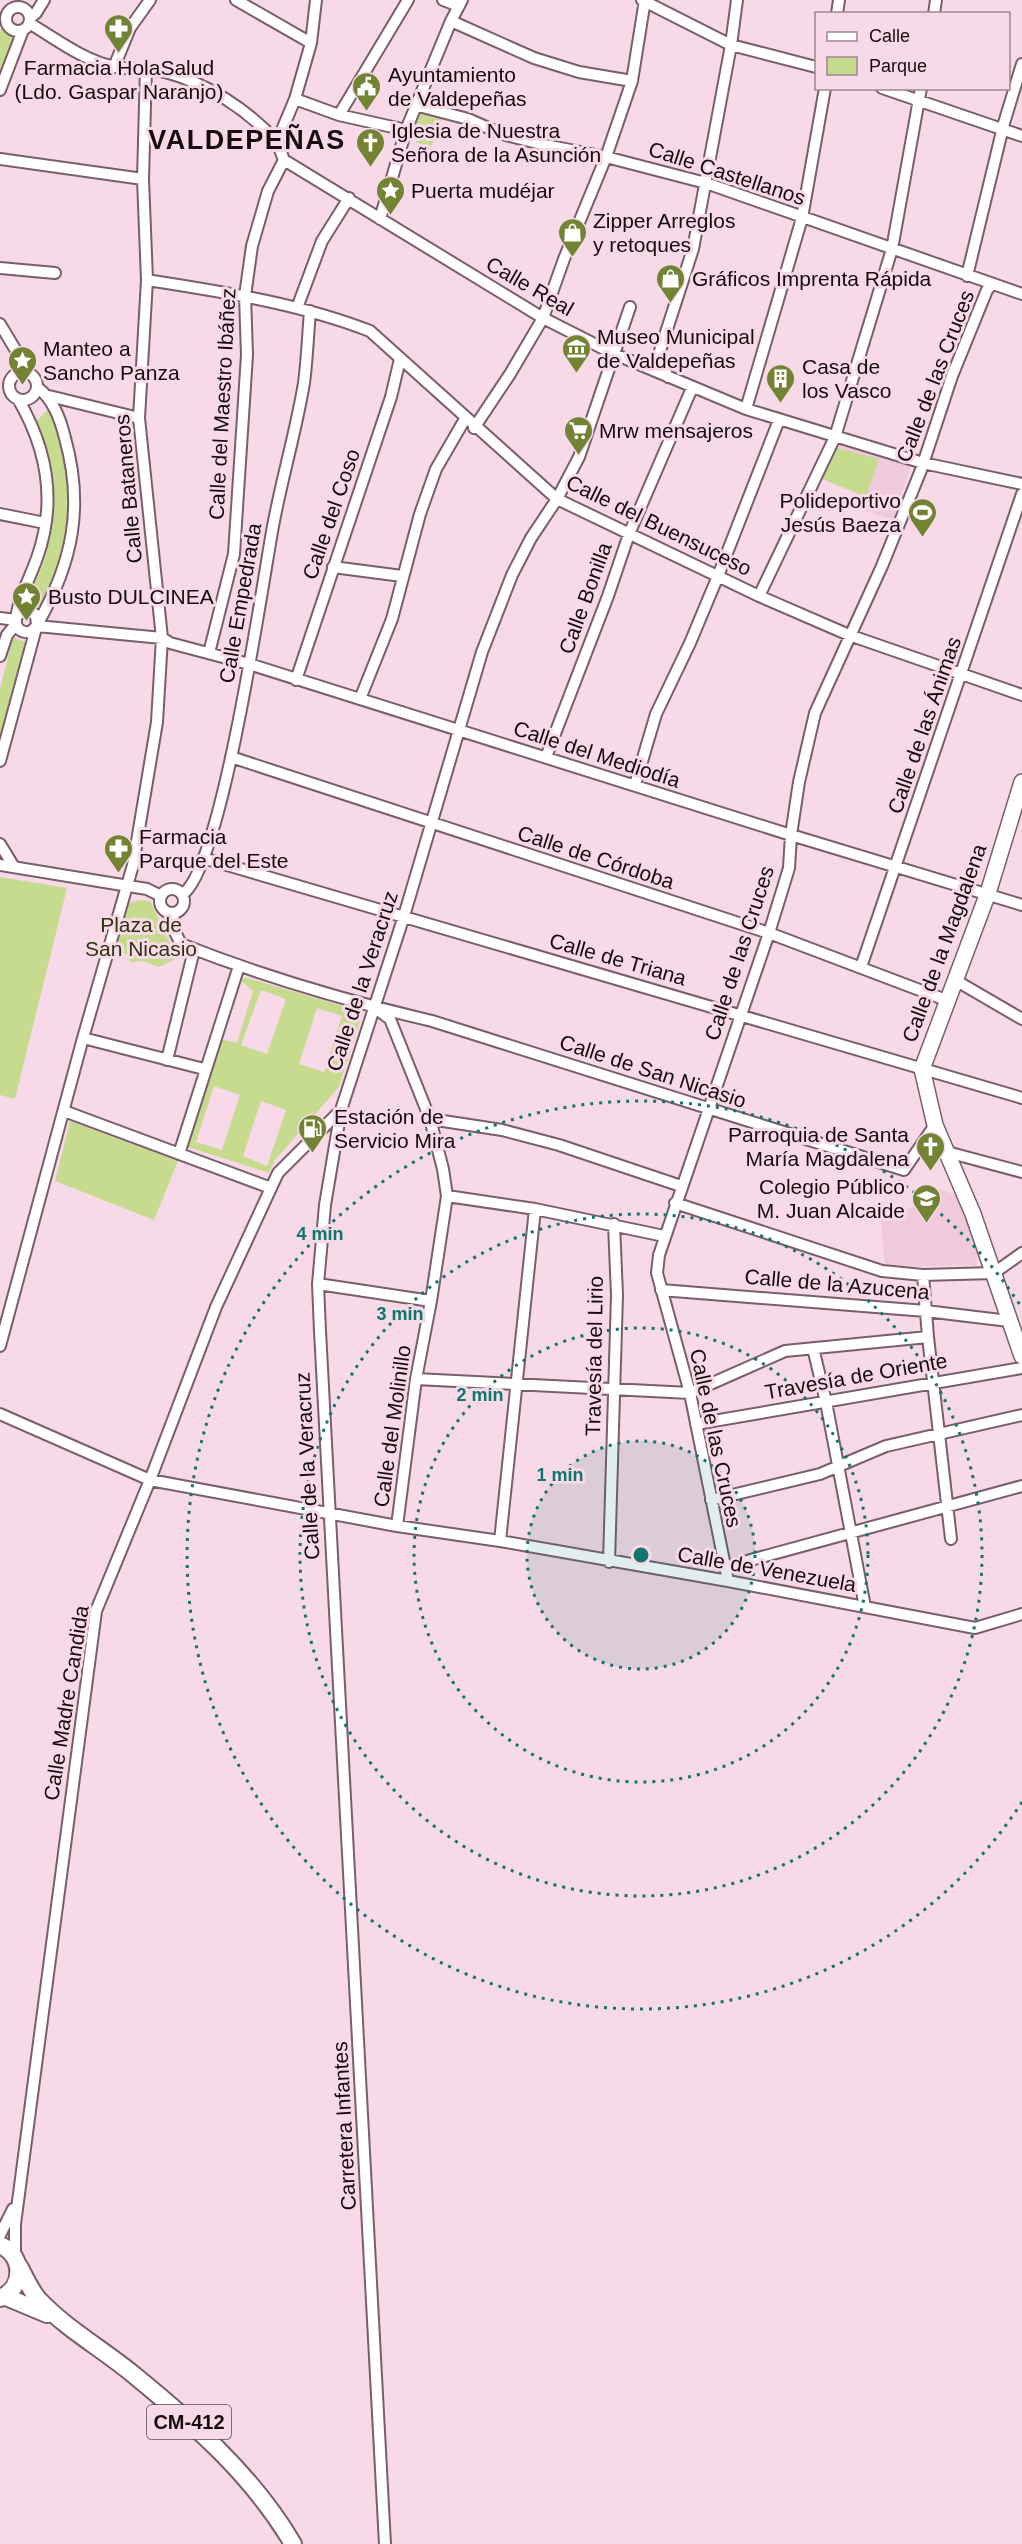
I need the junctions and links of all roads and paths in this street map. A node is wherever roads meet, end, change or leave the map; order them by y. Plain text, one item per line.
1 (44, 0) edge
2 (150, 0) edge
3 (237, 0) edge
4 (316, 0) edge
5 (408, 0) edge
6 (443, 0) edge
7 (644, 0) edge
8 (737, 0) edge
9 (0, 2) edge
10 (461, 3) edge
11 (7, 12) edge
12 (451, 21) junction
13 (28, 23) junction
14 (311, 43) junction
15 (731, 45) junction
16 (1022, 64) edge
17 (114, 67) junction
18 (815, 67) edge
19 (146, 68) junction
20 (632, 81) junction
21 (0, 90) edge
22 (825, 90) edge
23 (888, 90) edge
24 (921, 90) edge
25 (295, 99) junction
26 (919, 101) junction
27 (415, 105) junction
28 (339, 115) junction
29 (406, 130) junction
30 (1003, 130) junction
31 (1022, 136) edge
32 (277, 142) junction
33 (606, 157) junction
34 (0, 159) edge
35 (284, 160) junction
36 (143, 179) junction
37 (706, 183) junction
38 (344, 196) junction
39 (802, 218) junction
40 (381, 219) junction
41 (892, 249) junction
42 (0, 268) edge
43 (55, 273) dead end
44 (967, 276) junction
45 (147, 280) junction
46 (992, 284) junction
47 (1022, 294) edge
48 (245, 296) junction
49 (297, 308) junction
50 (630, 308) dead end
51 (310, 311) junction
52 (543, 318) junction
53 (0, 324) edge
54 (612, 353) junction
55 (659, 354) junction
56 (400, 359) junction
57 (635, 362) junction
58 (0, 374) edge
59 (30, 374) junction
60 (668, 377) junction
61 (6, 385) edge
62 (37, 387) junction
63 (692, 388) junction
64 (49, 396) junction
65 (18, 399) junction
66 (746, 410) junction
67 (139, 418) junction
68 (465, 419) junction
69 (779, 420) junction
70 (474, 428) junction
71 (835, 437) junction
72 (923, 463) junction
73 (1022, 484) edge
74 (1022, 494) edge
75 (557, 499) junction
76 (0, 514) edge
77 (45, 523) junction
78 (629, 534) junction
79 (333, 567) junction
80 (402, 576) junction
81 (718, 576) junction
82 (759, 596) junction
83 (0, 618) edge
84 (16, 620) junction
85 (37, 626) junction
86 (849, 635) junction
87 (162, 638) junction
88 (210, 653) junction
89 (0, 656) edge
90 (249, 664) junction
91 (963, 674) junction
92 (296, 680) junction
93 (1022, 695) edge
94 (360, 699) junction
95 (458, 730) junction
96 (231, 757) junction
97 (546, 757) junction
98 (0, 761) edge
99 (1022, 782) edge
100 (635, 785) junction
101 (431, 824) junction
102 (791, 836) junction
103 (0, 844) edge
104 (203, 858) junction
105 (0, 865) edge
106 (896, 866) junction
107 (14, 867) junction
108 (127, 886) junction
109 (988, 893) junction
110 (183, 894) junction
111 (161, 896) junction
112 (1022, 905) edge
113 (173, 913) junction
114 (404, 916) junction
115 (769, 933) junction
116 (194, 950) junction
117 (238, 966) junction
118 (861, 968) junction
119 (955, 980) junction
120 (946, 1000) junction
121 (375, 1008) junction
122 (395, 1016) junction
123 (741, 1016) junction
124 (1022, 1018) edge
125 (83, 1038) junction
126 (167, 1060) junction
127 (204, 1069) junction
128 (922, 1069) junction
129 (1022, 1098) edge
130 (341, 1110) junction
131 (708, 1110) junction
132 (64, 1111) junction
133 (430, 1119) junction
134 (935, 1125) junction
135 (919, 1149) junction
136 (947, 1152) junction
137 (178, 1154) junction
138 (1022, 1172) edge
139 (681, 1186) junction
140 (271, 1188) junction
141 (447, 1196) junction
142 (675, 1203) junction
143 (535, 1209) junction
144 (614, 1224) junction
145 (664, 1236) junction
146 (1022, 1253) edge
147 (994, 1273) junction
148 (923, 1275) junction
149 (318, 1284) junction
150 (661, 1290) junction
151 (431, 1301) junction
152 (926, 1311) junction
153 (1009, 1321) junction
154 (928, 1337) junction
155 (0, 1346) edge
156 (813, 1348) junction
157 (1022, 1356) edge
158 (1022, 1368) edge
159 (416, 1379) junction
160 (934, 1382) junction
161 (517, 1385) junction
162 (613, 1390) junction
163 (690, 1393) junction
164 (826, 1402) junction
165 (0, 1414) edge
166 (1022, 1415) edge
167 (696, 1424) junction
168 (940, 1434) junction
169 (837, 1466) junction
170 (150, 1480) junction
171 (1022, 1486) edge
172 (711, 1500) junction
173 (949, 1506) junction
174 (328, 1513) junction
175 (397, 1526) junction
176 (852, 1534) junction
177 (951, 1539) dead end
178 (500, 1541) junction
179 (609, 1562) junction
180 (724, 1567) junction
181 (728, 1581) junction
182 (865, 1607) junction
183 (1022, 1614) edge
184 (341, 1706) joint
185 (21, 2180) junction
186 (0, 2235) edge
187 (0, 2245) edge
188 (17, 2262) junction
189 (2, 2297) edge
190 (63, 2321) junction
191 (293, 2544) edge
192 (385, 2544) edge

1 - 13 street
2 - 17 street
3 - 14 street
4 - 14 street
5 - 28 street
6 - 10 street
7 - 15 street
7 - 20 street
8 - 15 street
9 - 11 street
10 - 12 street
11 - 13 street
11 - 13 street
12 - 20 street
12 - 27 street
13 - 17 street
13 - 21 street
14 - 25 street
15 - 18 street
15 - 37 street
16 - 30 street
17 - 19 street
19 - 32 street
19 - 36 street, Calle Bataneros
20 - 33 street
22 - 39 street
23 - 26 street
24 - 26 street
25 - 28 street
25 - 32 street
26 - 30 street
26 - 41 street
27 - 29 street
27 - 33 street, Calle Castellanos
28 - 29 street
29 - 40 street
30 - 31 street
30 - 44 street
32 - 35 street
33 - 37 street, Calle Castellanos
33 - 52 street
34 - 36 street
35 - 38 street, Calle Real
35 - 48 street, Calle del Maestro Ibáñez
36 - 45 street, Calle Bataneros
37 - 39 street, Calle Castellanos
37 - 55 street
38 - 40 street, Calle Real
38 - 49 street
39 - 41 street, Calle Castellanos
39 - 66 street
40 - 52 street, Calle Real
41 - 44 street, Calle Castellanos
41 - 71 street
42 - 43 street
44 - 46 street, Calle Castellanos
45 - 48 street, Calle del Buensuceso
45 - 67 street, Calle Bataneros
46 - 47 street, Calle Castellanos
46 - 72 street, Calle de las Cruces
48 - 49 street, Calle del Buensuceso
48 - 88 street, Calle del Maestro Ibáñez
49 - 51 street, Calle del Buensuceso
50 - 54 street, Calle de la Veracruz
51 - 56 street, Calle del Buensuceso
51 - 90 street, Calle Empedrada
52 - 54 street, Calle Real
52 - 70 street
53 - 59 street
54 - 57 street, Calle Real
54 - 75 street, Calle de la Veracruz
55 - 57 street
55 - 60 street
56 - 68 street, Calle del Buensuceso
56 - 79 street, Calle del Coso
57 - 60 street, Calle Real
58 - 61 street
59 - 61 street
59 - 62 street
60 - 63 street, Calle Real
61 - 65 street
62 - 64 street
62 - 65 street
63 - 66 street, Calle Real
63 - 78 street, Calle Bonilla
64 - 67 street
64 - 85 street
65 - 77 street
66 - 69 street, Calle Real
67 - 87 street, Calle Bataneros
68 - 70 street, Calle del Buensuceso
68 - 80 street
69 - 71 street, Calle Real
69 - 81 street
70 - 75 street, Calle del Buensuceso
71 - 72 street, Calle Real
71 - 82 street
72 - 73 street, Calle Real
72 - 86 street, Calle de las Cruces
74 - 91 street, Calle de las Ánimas
75 - 78 street, Calle del Buensuceso
75 - 95 street, Calle de la Veracruz
76 - 77 street
77 - 84 street
78 - 81 street, Calle del Buensuceso
78 - 97 street, Calle Bonilla
79 - 80 street
79 - 92 street, Calle del Coso
80 - 94 street
81 - 82 street, Calle del Buensuceso
81 - 100 street
82 - 86 street, Calle del Buensuceso
83 - 84 street
84 - 85 street
84 - 85 street
84 - 89 street
85 - 87 street, Calle del Mediodía
85 - 98 street
86 - 91 street, Calle del Buensuceso
86 - 102 street, Calle de las Cruces
87 - 88 street, Calle del Mediodía
87 - 108 street, Calle Bataneros
88 - 90 street, Calle del Mediodía
90 - 92 street, Calle del Mediodía
90 - 96 street, Calle Empedrada
91 - 93 street, Calle del Buensuceso
91 - 106 street, Calle de las Ánimas
92 - 94 street, Calle del Mediodía
94 - 95 street, Calle del Mediodía
95 - 97 street, Calle del Mediodía
95 - 101 street, Calle de la Veracruz
96 - 101 street, Calle de Córdoba
96 - 104 street, Calle Empedrada
97 - 100 street, Calle del Mediodía
99 - 109 street, Calle de la Magdalena
100 - 102 street, Calle del Mediodía
101 - 114 street, Calle de la Veracruz
101 - 115 street, Calle de Córdoba
102 - 106 street, Calle del Mediodía
102 - 115 street, Calle de las Cruces
103 - 107 street
104 - 110 street, Calle Empedrada
104 - 114 street, Calle de Triana
105 - 107 street
106 - 109 street, Calle del Mediodía
106 - 118 street, Calle de las Ánimas
107 - 108 street
108 - 111 street
108 - 125 street, Calle Bataneros
109 - 112 street, Calle del Mediodía
109 - 119 street, Calle de la Magdalena
110 - 111 street
110 - 113 street
111 - 113 street
113 - 116 street
114 - 121 street, Calle de la Veracruz
114 - 123 street, Calle de Triana
115 - 118 street, Calle de Córdoba
115 - 123 street, Calle de las Cruces
116 - 117 street
116 - 126 street
117 - 121 street
117 - 127 street
118 - 120 street, Calle de Córdoba
119 - 120 street, Calle de la Magdalena
119 - 124 street
120 - 128 street, Calle de la Magdalena
121 - 122 street
121 - 130 street, Calle de la Veracruz
122 - 131 street, Calle de San Nicasio
122 - 133 street, Calle del Molinillo
123 - 128 street, Calle de Triana
123 - 131 street, Calle de las Cruces
125 - 126 street
125 - 132 street, Calle Bataneros
126 - 127 street
127 - 137 street
128 - 129 street, Calle de Triana
128 - 134 street, Calle de la Magdalena
130 - 140 street, Calle Madre Candida
130 - 149 street, Calle de la Veracruz
131 - 135 street, Calle de San Nicasio
131 - 139 street, Calle de las Cruces
132 - 137 street
132 - 155 street, Calle Bataneros
133 - 139 street
133 - 141 street, Calle del Molinillo
134 - 135 street
134 - 136 street, Calle de la Magdalena
135 - 136 street
136 - 138 street
136 - 147 street, Calle de la Magdalena
137 - 140 street
139 - 142 street, Calle de las Cruces
140 - 170 street, Calle Madre Candida
141 - 143 street
141 - 151 street, Calle del Molinillo
142 - 145 street, Calle de las Cruces
142 - 148 street
143 - 144 street
143 - 161 street
144 - 145 street
144 - 162 street, Travesía del Lirio
145 - 150 street, Calle de las Cruces
146 - 147 street
147 - 148 street
147 - 153 street, Calle de la Magdalena
148 - 152 street
149 - 151 street
149 - 174 street, Calle de la Veracruz
150 - 152 street, Calle de la Azucena
150 - 163 street, Calle de las Cruces
151 - 159 street, Calle del Molinillo
152 - 153 street, Calle de la Azucena
152 - 154 street
153 - 157 street, Calle de la Magdalena
154 - 156 street
154 - 160 street
156 - 163 street
156 - 164 street
158 - 160 street, Travesía de Oriente
159 - 161 street
159 - 175 street, Calle del Molinillo
160 - 164 street, Travesía de Oriente
160 - 168 street
161 - 162 street
161 - 178 street
162 - 163 street
162 - 179 street, Travesía del Lirio
163 - 167 street, Calle de las Cruces
164 - 167 street, Travesía de Oriente
164 - 169 street
165 - 170 street, Calle de Venezuela
166 - 168 street
167 - 172 street, Calle de las Cruces
168 - 169 street
168 - 173 street
169 - 172 street
169 - 176 street
170 - 174 street, Calle de Venezuela
170 - 185 street, Calle Madre Candida
171 - 173 street
172 - 180 street, Calle de las Cruces
173 - 176 street
173 - 177 street
174 - 175 street, Calle de Venezuela
174 - 184 street, Calle de la Veracruz
175 - 178 street, Calle de Venezuela
176 - 180 street
176 - 182 street
178 - 179 street, Calle de Venezuela
179 - 181 street, Calle de Venezuela
180 - 181 street, Calle de las Cruces
181 - 182 street, Calle de Venezuela
182 - 183 street, Calle de Venezuela
184 - 192 street, Carretera Infantes
185 - 186 street, Calle Madre Candida
185 - 188 street, Calle Madre Candida
187 - 188 main road, CM-412
188 - 189 main road, CM-412
188 - 190 main road, CM-412
189 - 190 main road, CM-412
190 - 191 main road, CM-412

